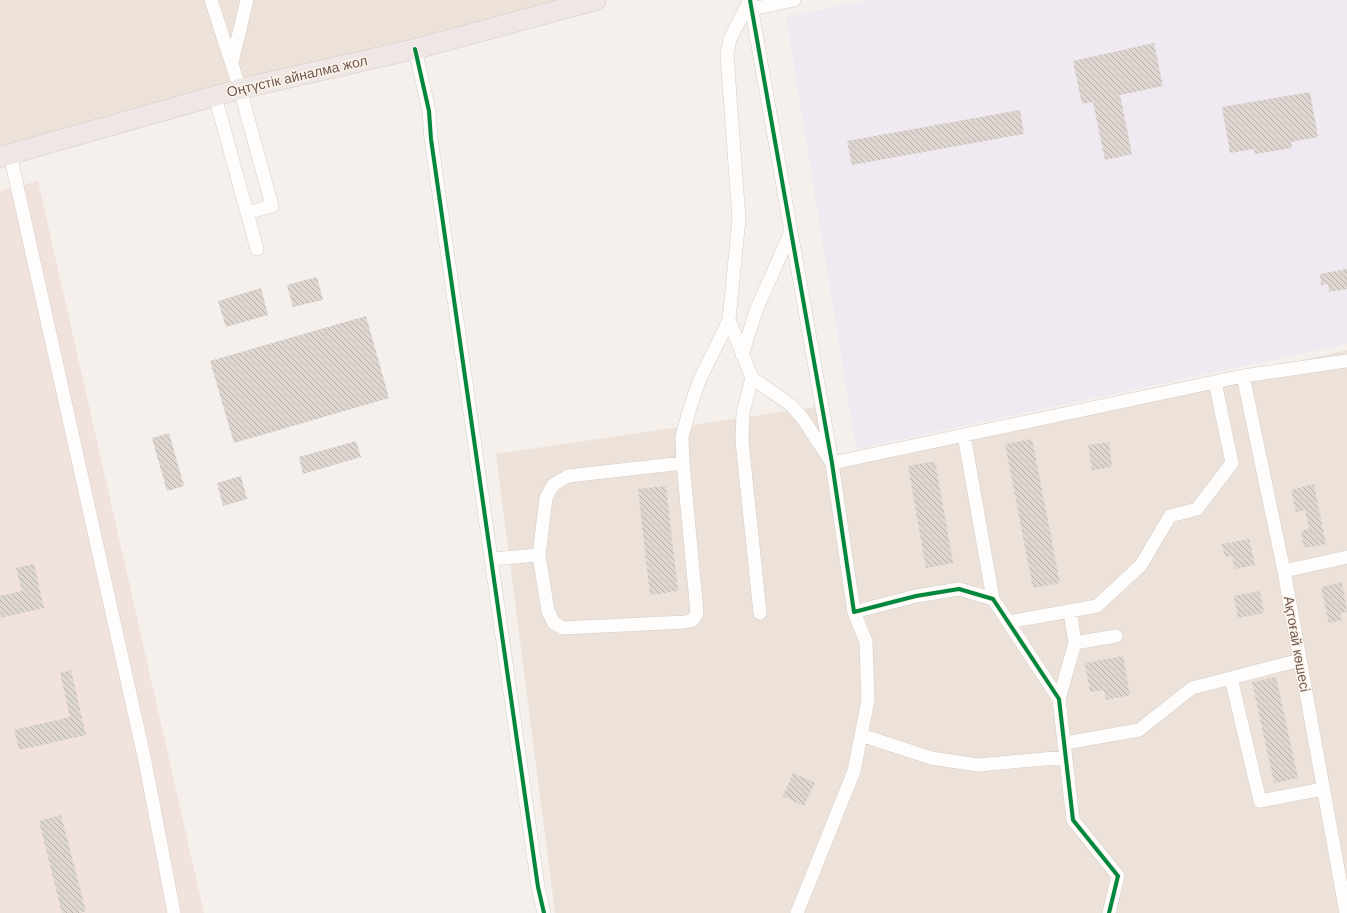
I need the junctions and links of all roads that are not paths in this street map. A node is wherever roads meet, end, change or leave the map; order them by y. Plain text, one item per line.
1 (211, 0) edge
2 (247, 0) edge
3 (596, 0) edge
4 (794, 0) edge
5 (751, 3) edge
6 (415, 49) junction
7 (232, 62) junction
8 (240, 89) junction
9 (214, 96) junction
10 (5, 155) edge
11 (247, 213) junction
12 (791, 232) junction
13 (257, 249) dead end
14 (729, 320) junction
15 (742, 355) junction
16 (1347, 361) edge
17 (1243, 376) junction
18 (752, 378) junction
19 (1215, 382) junction
20 (964, 435) junction
21 (683, 463) junction
22 (832, 463) junction
23 (539, 555) junction
24 (1347, 557) edge
25 (491, 559) junction
26 (1284, 572) junction
27 (993, 599) junction
28 (1070, 611) junction
29 (854, 612) junction
30 (760, 613) dead end
31 (1009, 622) junction
32 (1116, 636) dead end
33 (1075, 643) junction
34 (1300, 660) junction
35 (1232, 678) junction
36 (1060, 699) junction
37 (861, 735) junction
38 (1065, 744) junction
39 (1066, 757) junction
40 (1323, 789) junction
41 (174, 913) edge
42 (544, 913) edge
43 (797, 913) edge
44 (1109, 913) edge
45 (1346, 913) edge

1 - 7 street
2 - 7 street
3 - 6 highway, Оңтүстік айналма жол
4 - 5 street
5 - 12 street
5 - 14 street
6 - 8 highway, Оңтүстік айналма жол
6 - 25 street
7 - 8 street
8 - 9 highway, Оңтүстік айналма жол
8 - 11 street
9 - 10 highway, Оңтүстік айналма жол
9 - 11 street
10 - 41 street
11 - 13 street
12 - 15 street
12 - 22 street
14 - 15 street
14 - 21 street
15 - 18 street
16 - 17 street
17 - 19 street
17 - 26 street, Ақтоғай көшесі
18 - 22 street
18 - 30 street
19 - 20 street
19 - 28 street
20 - 22 street
20 - 27 street
21 - 23 street
21 - 23 street
22 - 29 street
23 - 25 street
24 - 26 street
25 - 42 street
26 - 34 street, Ақтоғай көшесі
27 - 29 street
27 - 31 street
28 - 31 street
28 - 33 street
29 - 37 street
31 - 36 street
32 - 33 street
33 - 36 street
34 - 35 street
34 - 40 street, Ақтоғай көшесі
35 - 38 street
35 - 40 street
36 - 38 street
37 - 39 street
37 - 43 street
38 - 39 street
39 - 44 street
40 - 45 street, Ақтоғай көшесі

